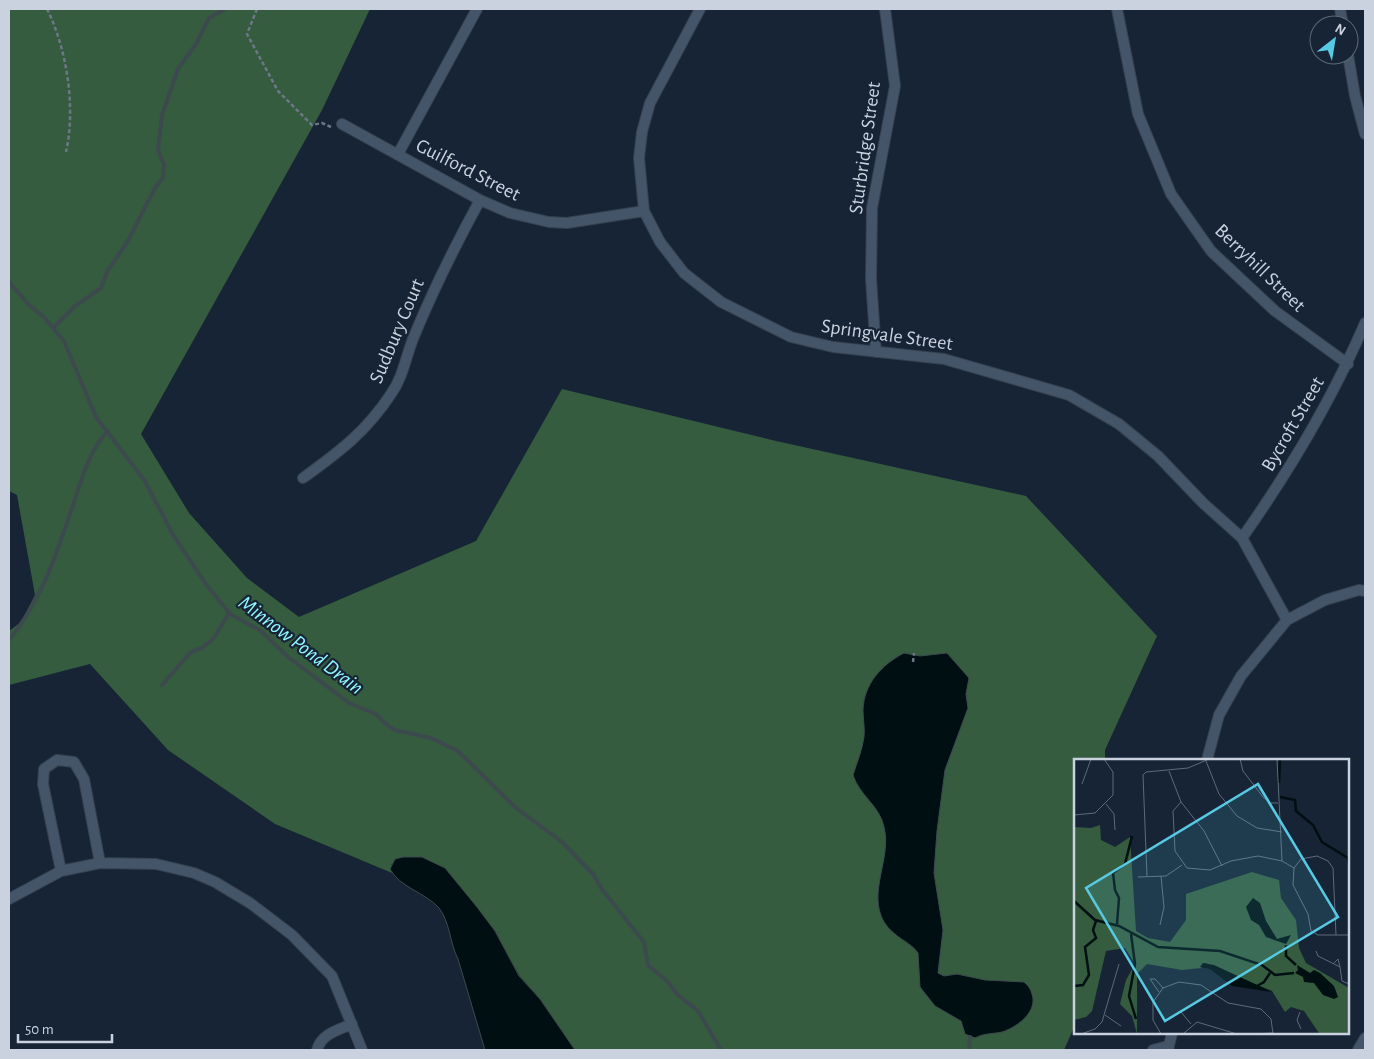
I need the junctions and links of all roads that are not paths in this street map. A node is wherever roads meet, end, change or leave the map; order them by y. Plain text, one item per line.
1 (477, 9) edge
2 (700, 9) edge
3 (885, 9) edge
4 (1117, 9) edge
5 (1349, 65) edge
6 (342, 124) road end
7 (1365, 134) edge
8 (398, 154) junction
9 (480, 200) junction
10 (644, 211) junction
11 (1365, 323) edge
12 (876, 352) junction
13 (1348, 364) junction
14 (303, 478) dead end
15 (1242, 538) junction
16 (1365, 591) edge
17 (1288, 620) junction
18 (1207, 759) edge
19 (100, 863) junction
20 (61, 871) junction
21 (9, 899) edge
22 (352, 1024) junction
23 (1172, 1034) edge
24 (1365, 1038) edge
25 (1168, 1048) edge
26 (317, 1050) edge
27 (362, 1050) edge
28 (1153, 1050) edge
29 (1358, 1050) edge

1 - 8 street
2 - 10 street, Springvale Street
3 - 12 street, Sturbridge Street
4 - 13 street, Berryhill Street
5 - 7 street
6 - 8 street, Guilford Street
8 - 9 street, Guilford Street
9 - 10 street, Guilford Street
9 - 14 street, Sudbury Court
10 - 12 street, Springvale Street
11 - 13 street, Bycroft Street
12 - 15 street, Springvale Street
13 - 15 street, Bycroft Street
15 - 17 street, Springvale Street
16 - 17 street
17 - 18 street
19 - 20 street
19 - 20 street
19 - 22 street
20 - 21 street
22 - 26 street
22 - 27 street
23 - 25 street
24 - 29 street
25 - 28 street

